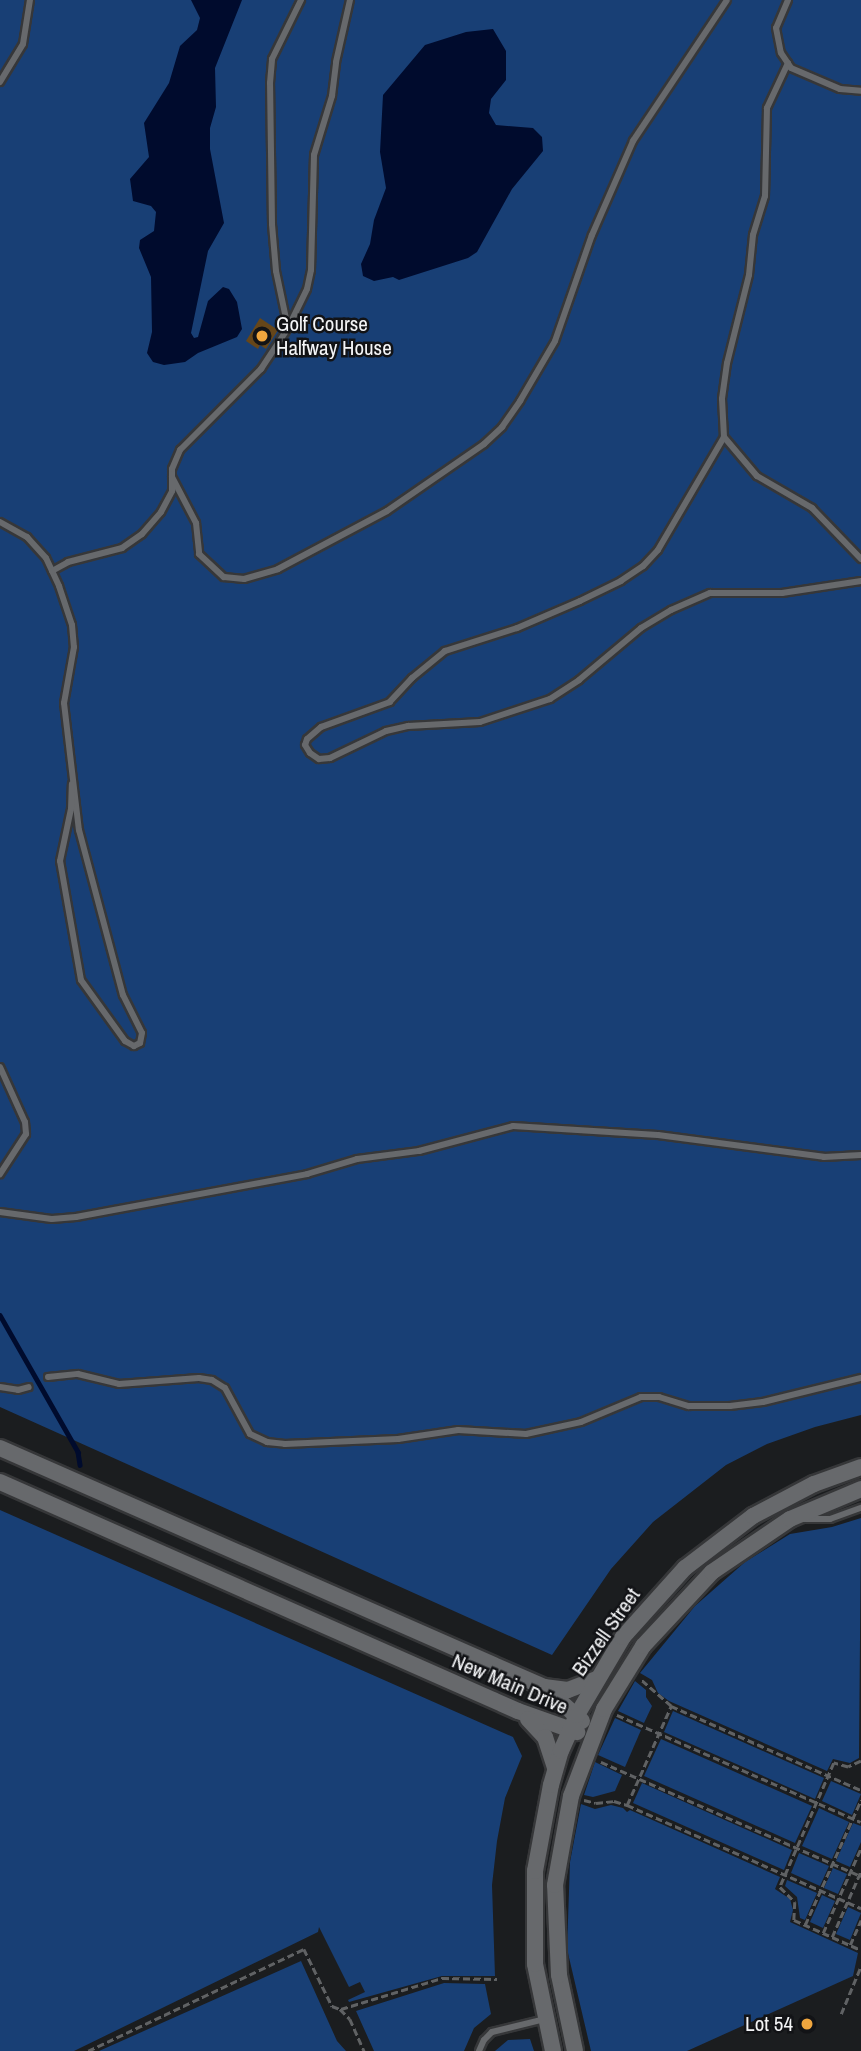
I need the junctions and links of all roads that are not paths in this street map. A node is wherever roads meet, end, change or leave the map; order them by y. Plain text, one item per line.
1 (30, 0) edge
2 (301, 0) edge
3 (349, 0) edge
4 (727, 0) edge
5 (788, 0) edge
6 (788, 63) junction
7 (0, 82) edge
8 (861, 92) edge
9 (288, 328) junction
10 (724, 437) junction
11 (172, 477) junction
12 (0, 522) edge
13 (861, 559) edge
14 (52, 571) junction
15 (861, 582) edge
16 (72, 784) junction
17 (0, 1067) edge
18 (861, 1155) edge
19 (0, 1174) edge
20 (0, 1212) edge
21 (48, 1377) dead end
22 (861, 1378) edge
23 (0, 1387) edge
24 (29, 1387) dead end
25 (0, 1448) edge
26 (861, 1467) edge
27 (0, 1482) edge
28 (861, 1489) edge
29 (861, 1508) edge
30 (790, 1519) junction
31 (227, 1549) junction
32 (216, 1576) junction
33 (596, 1679) junction
34 (544, 1688) junction
35 (518, 1711) junction
36 (577, 1715) junction
37 (568, 1731) junction
38 (593, 1733) junction
39 (555, 1769) junction
40 (566, 2015) junction
41 (545, 2020) junction
42 (480, 2051) edge
43 (553, 2051) edge
44 (575, 2051) edge

1 - 7 lane
2 - 9 lane
3 - 9 lane
4 - 11 lane
5 - 6 lane
6 - 8 lane
6 - 10 lane
9 - 11 lane
10 - 13 lane
10 - 15 lane
11 - 14 lane
12 - 14 lane
14 - 16 lane
16 - 16 lane
17 - 19 lane
18 - 20 lane
21 - 22 lane
23 - 24 lane
25 - 31 street, New Main Drive
26 - 33 street, Bizzell Street
27 - 32 street, New Main Drive
28 - 30 street, Bizzell Street
29 - 30 lane
30 - 38 street, Bizzell Street
31 - 32 street
31 - 34 street, New Main Drive
32 - 35 street, New Main Drive
33 - 34 street
33 - 36 street, Bizzell Street
34 - 36 street, New Main Drive
35 - 37 street, New Main Drive
35 - 39 street
36 - 37 street, Bizzell Street
36 - 38 street, New Main Drive
37 - 38 street, New Main Drive
37 - 39 street, Bizzell Street
38 - 40 street, Bizzell Street
39 - 41 street, Bizzell Street
40 - 41 street
40 - 44 street, Bizzell Street
41 - 42 lane
41 - 43 street, Bizzell Street

